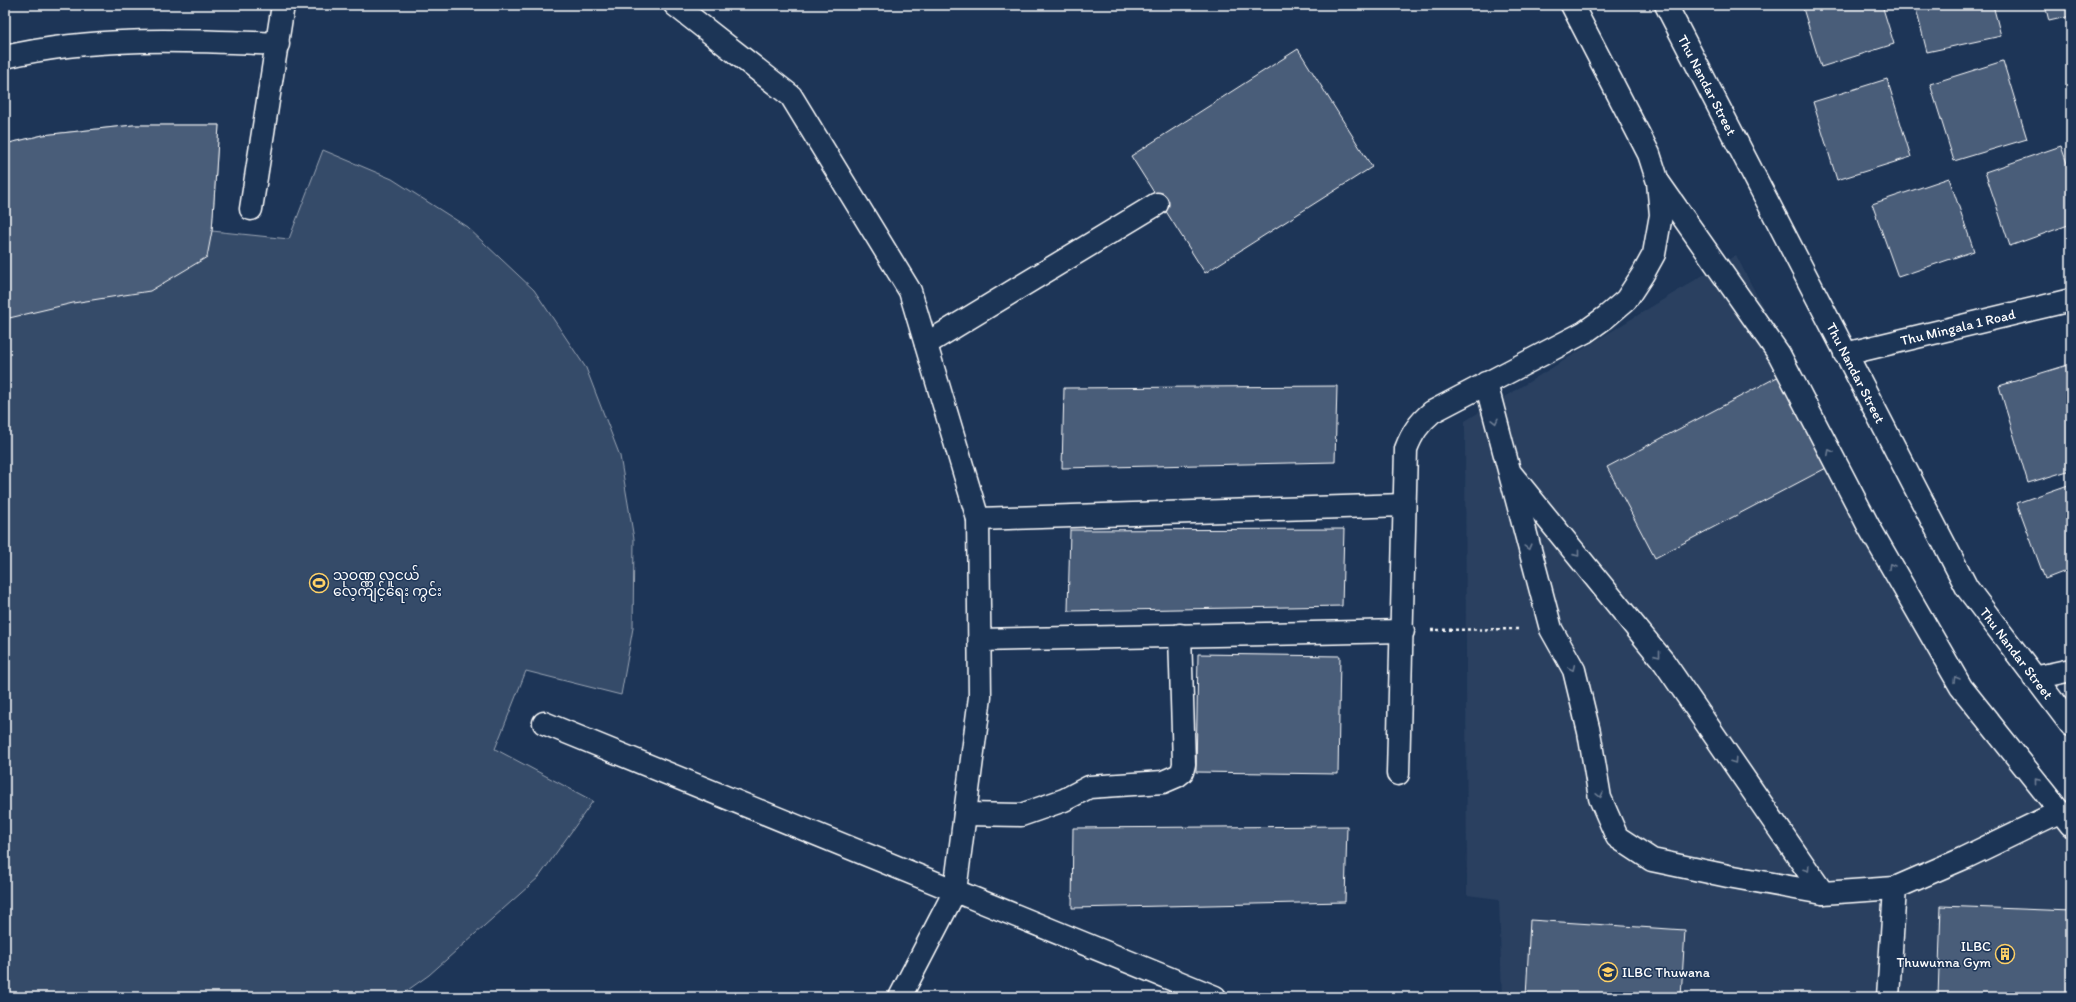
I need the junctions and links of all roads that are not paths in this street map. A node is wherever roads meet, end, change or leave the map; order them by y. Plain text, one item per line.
1 (283, 5) edge
2 (675, 5) edge
3 (1572, 5) edge
4 (1666, 5) edge
5 (278, 44) junction
6 (5, 57) edge
7 (1658, 182) junction
8 (1157, 204) dead end
9 (251, 209) dead end
10 (2071, 300) edge
11 (926, 344) junction
12 (1845, 354) junction
13 (1486, 383) junction
14 (1508, 470) junction
15 (1404, 505) junction
16 (978, 519) junction
17 (1403, 631) junction
18 (1180, 635) junction
19 (980, 640) junction
20 (2071, 670) edge
21 (2034, 678) junction
22 (544, 722) dead end
23 (2071, 725) edge
24 (1398, 774) dead end
25 (965, 814) junction
26 (2066, 818) edge
27 (1895, 888) junction
28 (955, 891) junction
29 (1823, 893) junction
30 (900, 997) edge
31 (1215, 997) edge
32 (1888, 997) edge

1 - 5 street
2 - 11 street
3 - 7 street
4 - 12 street, Thu Nandar Street
5 - 6 street
5 - 9 street
7 - 13 street
26 -> 7 street
8 - 11 street
10 - 12 street, Thu Mingala 1 Road
11 - 16 street
12 - 21 street, Thu Nandar Street
13 -> 14 street
13 - 15 street
14 -> 29 street
14 -> 29 street
15 - 16 street
15 - 17 street
16 - 19 street
17 - 18 street
17 - 24 street
18 - 19 street
18 - 25 street
19 - 25 street
20 - 21 street
21 - 23 street, Thu Nandar Street
22 - 28 street
25 - 28 street
26 - 27 street
27 - 29 street
27 - 32 street
28 - 30 street
28 - 31 street

